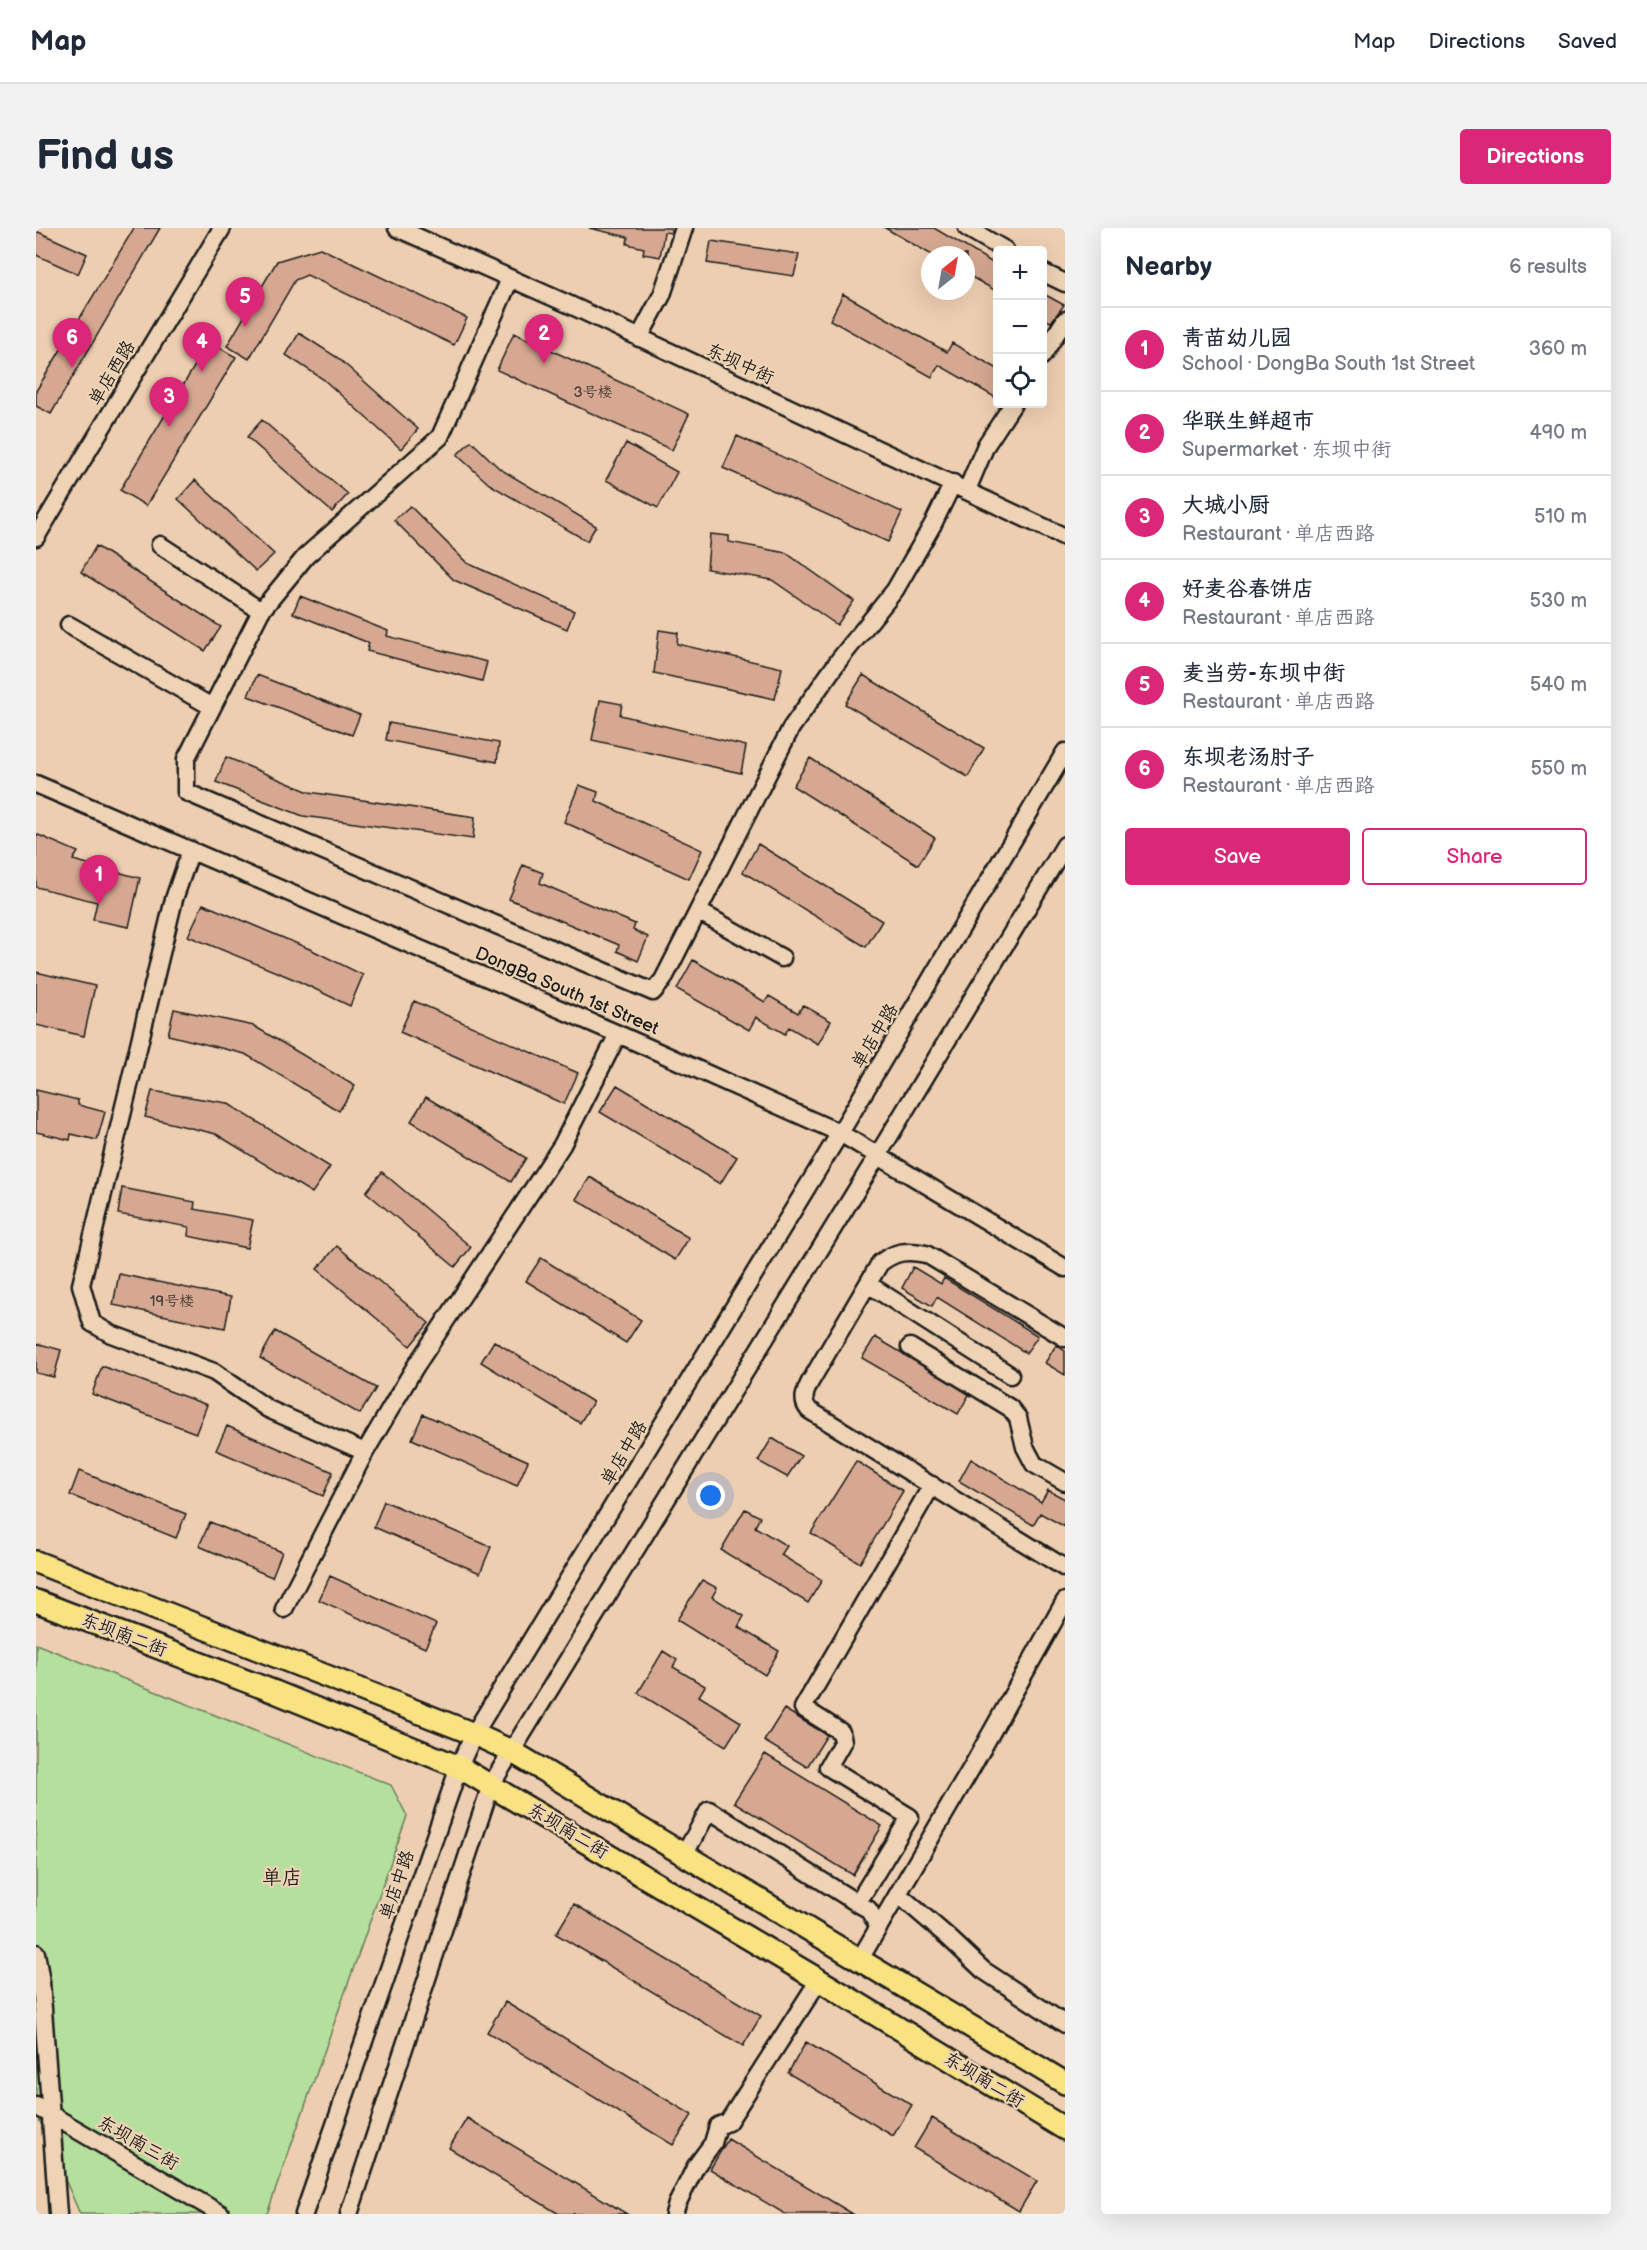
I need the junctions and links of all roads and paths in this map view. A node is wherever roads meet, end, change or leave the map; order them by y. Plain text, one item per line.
1 (222, 228) edge
2 (397, 228) edge
3 (684, 228) edge
4 (967, 228) edge
5 (998, 246) edge
6 (1047, 274) edge
7 (510, 279) junction
8 (1065, 283) edge
9 (1065, 320) edge
10 (639, 338) junction
11 (1043, 354) edge
12 (1009, 408) edge
13 (960, 487) junction
14 (36, 537) edge
15 (1065, 537) edge
16 (160, 545) dead end
17 (261, 611) junction
18 (69, 625) dead end
19 (212, 707) junction
20 (1065, 752) edge
21 (36, 784) edge
22 (1065, 845) edge
23 (191, 850) junction
24 (698, 911) junction
25 (782, 958) dead end
26 (618, 1034) junction
27 (840, 1133) junction
28 (878, 1155) junction
29 (1065, 1268) edge
30 (868, 1284) junction
31 (1065, 1338) edge
32 (910, 1347) dead end
33 (1010, 1375) dead end
34 (365, 1452) junction
35 (1065, 1482) edge
36 (932, 1485) junction
37 (36, 1562) edge
38 (1065, 1568) edge
39 (36, 1601) edge
40 (1065, 1601) edge
41 (284, 1609) dead end
42 (1059, 1627) edge
43 (474, 1734) junction
44 (511, 1751) junction
45 (459, 1767) junction
46 (491, 1785) junction
47 (684, 1855) junction
48 (898, 1894) junction
49 (857, 1903) junction
50 (879, 1927) junction
51 (36, 1953) edge
52 (860, 1959) junction
53 (819, 1980) junction
54 (1065, 2024) edge
55 (1065, 2083) edge
56 (43, 2110) edge
57 (1065, 2129) edge
58 (58, 2214) edge
59 (221, 2214) edge
60 (304, 2214) edge
61 (349, 2214) edge
62 (674, 2214) edge

1 - 14 street, 单店西路
2 - 7 street, 东坝中街
3 - 10 street
4 - 5 street
6 - 8 street
7 - 10 street, 东坝中街
7 - 17 street
9 - 11 street
10 - 13 street, 东坝中街
12 - 13 street
13 - 15 street, 东坝中街
13 - 24 street
16 - 17 street
17 - 19 street
18 - 19 street
19 - 24 street
20 - 27 street, 单店中路
21 - 23 street, DongBa South 1st Street
22 - 28 street
23 - 26 street, DongBa South 1st Street
23 - 34 street
24 - 25 street
26 - 27 street, DongBa South 1st Street
26 - 34 street
27 - 28 street, DongBa South 1st Street
27 - 43 street, 单店中路
28 - 29 street, DongBa South 1st Street
28 - 44 street
30 - 31 street
30 - 33 street
30 - 36 street
32 - 35 street
34 - 41 street
36 - 38 street
36 - 49 street
37 - 43 main road, 东坝南二街
39 - 45 main road, 东坝南二街
40 - 42 street
42 - 48 street
43 - 44 main road, 东坝南二街
43 - 45 street, 单店中路
44 - 46 street
44 - 47 main road, 东坝南二街
45 - 46 main road, 东坝南二街
45 - 60 street, 单店中路
46 - 53 main road, 东坝南二街
46 - 61 street
47 - 49 street
47 - 52 main road, 东坝南二街
48 - 50 street
48 - 54 street
49 - 50 street
50 - 52 street
51 - 56 street
52 - 55 main road, 东坝南二街
53 - 57 main road, 东坝南二街
53 - 62 street
56 - 58 street
56 - 59 street, 东坝南三街

